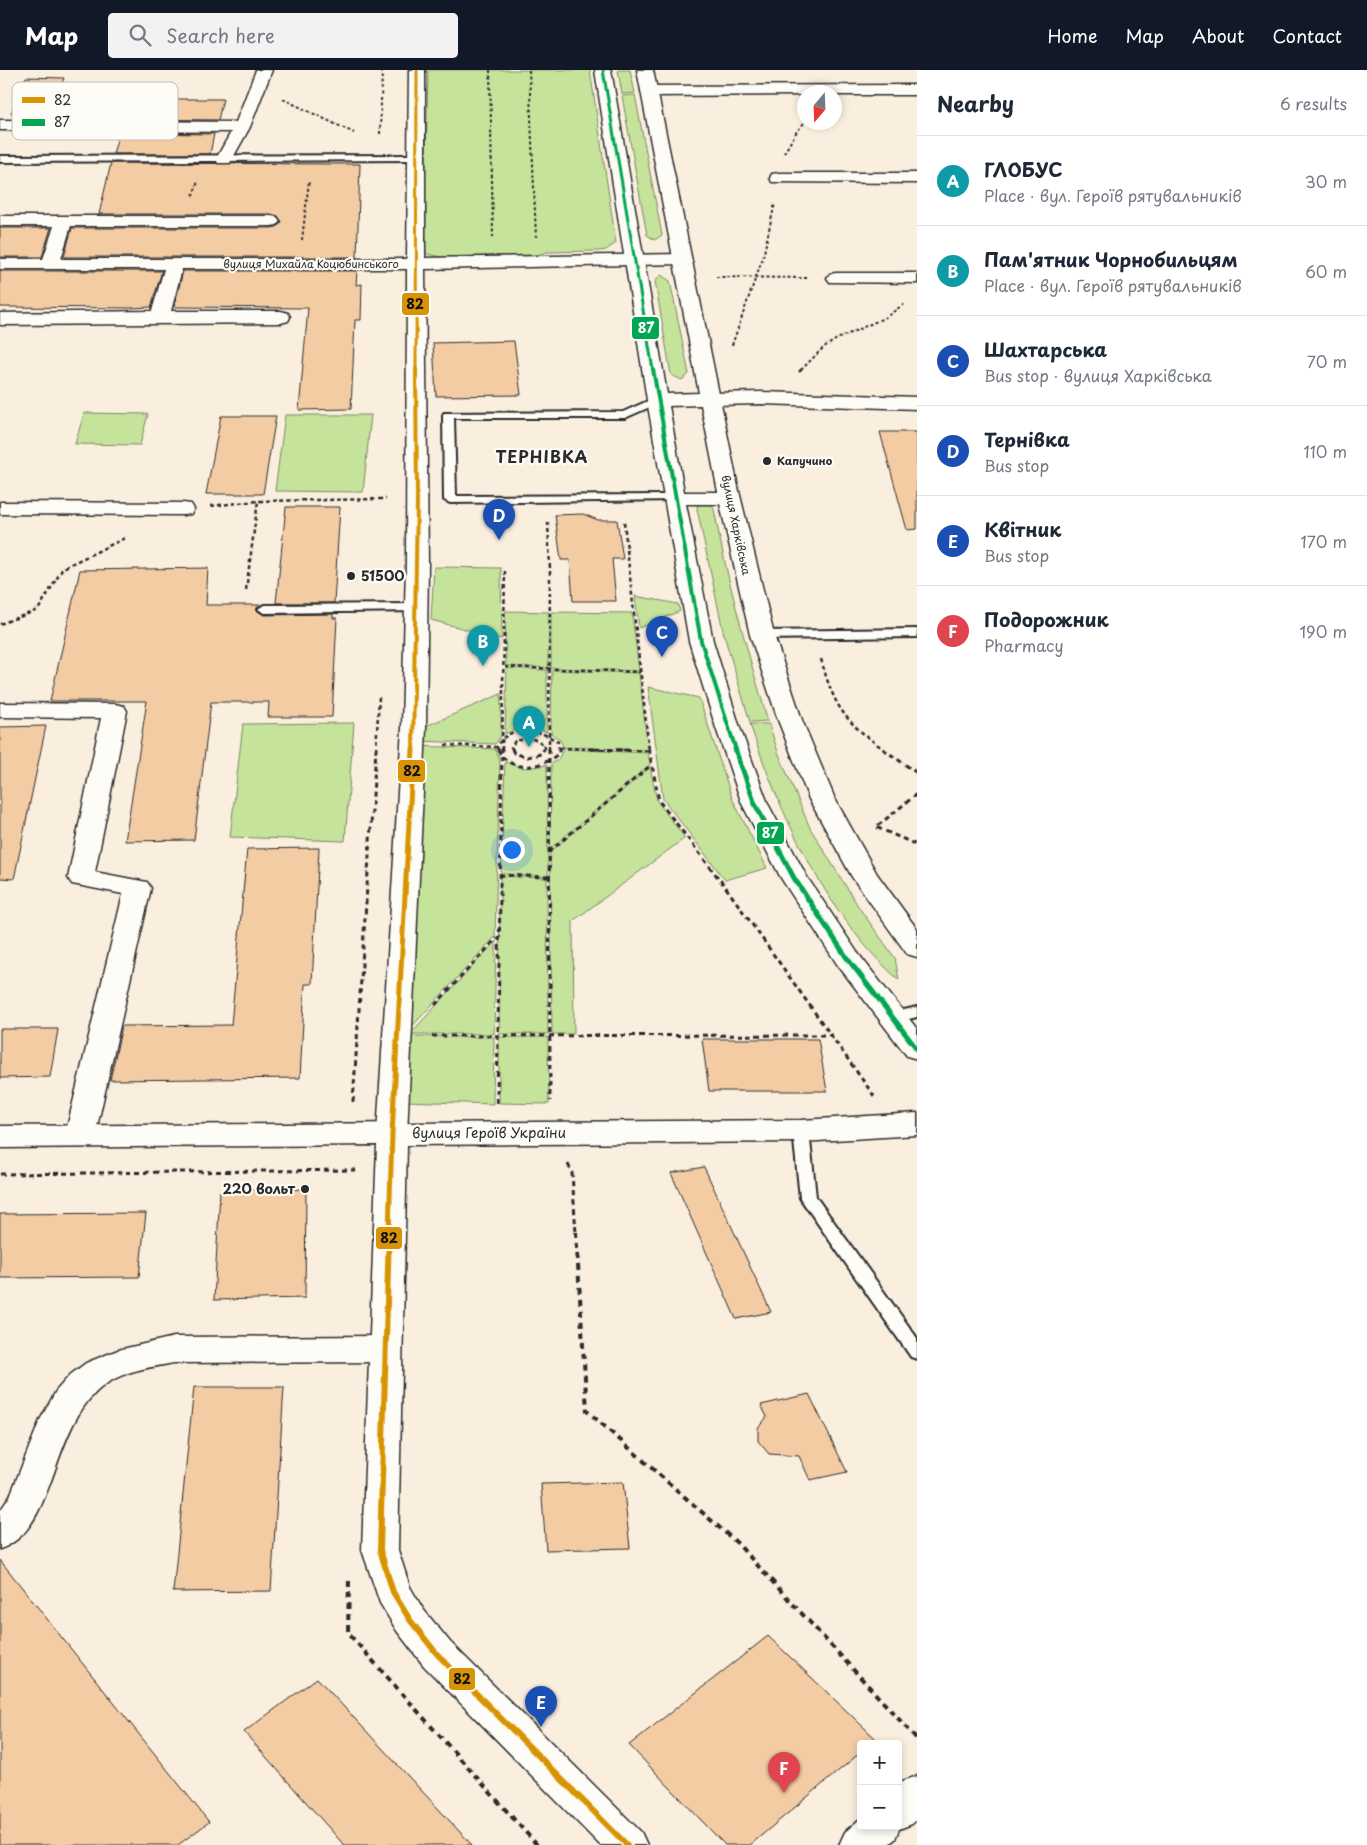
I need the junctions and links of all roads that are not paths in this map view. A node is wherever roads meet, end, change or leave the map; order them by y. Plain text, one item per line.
1 (264, 70) edge
2 (417, 70) edge
3 (603, 70) edge
4 (645, 70) edge
5 (846, 77) dead end
6 (854, 90) junction
7 (917, 90) edge
8 (649, 91) junction
9 (178, 126) edge
10 (242, 127) junction
11 (411, 158) junction
12 (0, 159) edge
13 (224, 159) junction
14 (778, 178) road end
15 (917, 178) edge
16 (0, 221) edge
17 (64, 221) junction
18 (271, 221) dead end
19 (634, 260) junction
20 (0, 264) edge
21 (50, 264) junction
22 (174, 264) junction
23 (415, 264) junction
24 (684, 268) junction
25 (836, 278) road end
26 (917, 278) edge
27 (160, 317) junction
28 (281, 317) dead end
29 (0, 319) edge
30 (720, 399) junction
31 (657, 400) junction
32 (917, 403) edge
33 (675, 498) junction
34 (729, 498) junction
35 (0, 508) edge
36 (183, 509) road end
37 (417, 608) junction
38 (264, 609) dead end
39 (917, 633) edge
40 (762, 635) junction
41 (0, 710) edge
42 (917, 948) edge
43 (917, 1012) edge
44 (892, 1018) junction
45 (917, 1049) edge
46 (917, 1124) edge
47 (801, 1131) junction
48 (392, 1134) junction
49 (80, 1136) junction
50 (0, 1137) edge
51 (386, 1348) junction
52 (917, 1352) edge
53 (0, 1534) edge
54 (917, 1794) edge
55 (902, 1807) edge
56 (876, 1830) edge
57 (627, 1845) edge
58 (859, 1845) edge

1 - 10 street
2 - 11 street
3 - 19 street
4 - 8 street, вулиця Харківська
5 - 6 street
6 - 7 street
6 - 8 street
8 - 24 street, вулиця Харківська
9 - 10 street
10 - 13 street
11 - 13 lane
11 - 23 street
12 - 13 lane
14 - 15 street
16 - 17 street
17 - 18 street
17 - 21 street
19 - 23 street, вулиця Михайла Коцюбинського
19 - 24 street, вулиця Михайла Коцюбинського
19 - 31 street
20 - 21 street, вулиця Михайла Коцюбинського
21 - 22 street, вулиця Михайла Коцюбинського
22 - 23 street, вулиця Михайла Коцюбинського
22 - 27 street
23 - 37 street
24 - 30 street, вулиця Харківська
25 - 26 street
27 - 28 street
27 - 29 street
30 - 31 street
30 - 32 street
30 - 34 street, вулиця Харківська
31 - 33 street
31 - 33 lane
33 - 34 street
33 - 44 street
34 - 40 street, вулиця Харківська
35 - 36 street
37 - 38 lane
37 - 48 street
39 - 40 lane
40 - 42 street, вулиця Харківська
41 - 49 street
43 - 44 lane
44 - 45 street
46 - 47 street, вулиця Героїв України
47 - 48 street, вулиця Героїв України
47 - 52 lane
48 - 49 street, вулиця Героїв України
48 - 51 street
49 - 50 street, вулиця Героїв України
51 - 53 street
51 - 57 street
54 - 55 street
56 - 58 street

